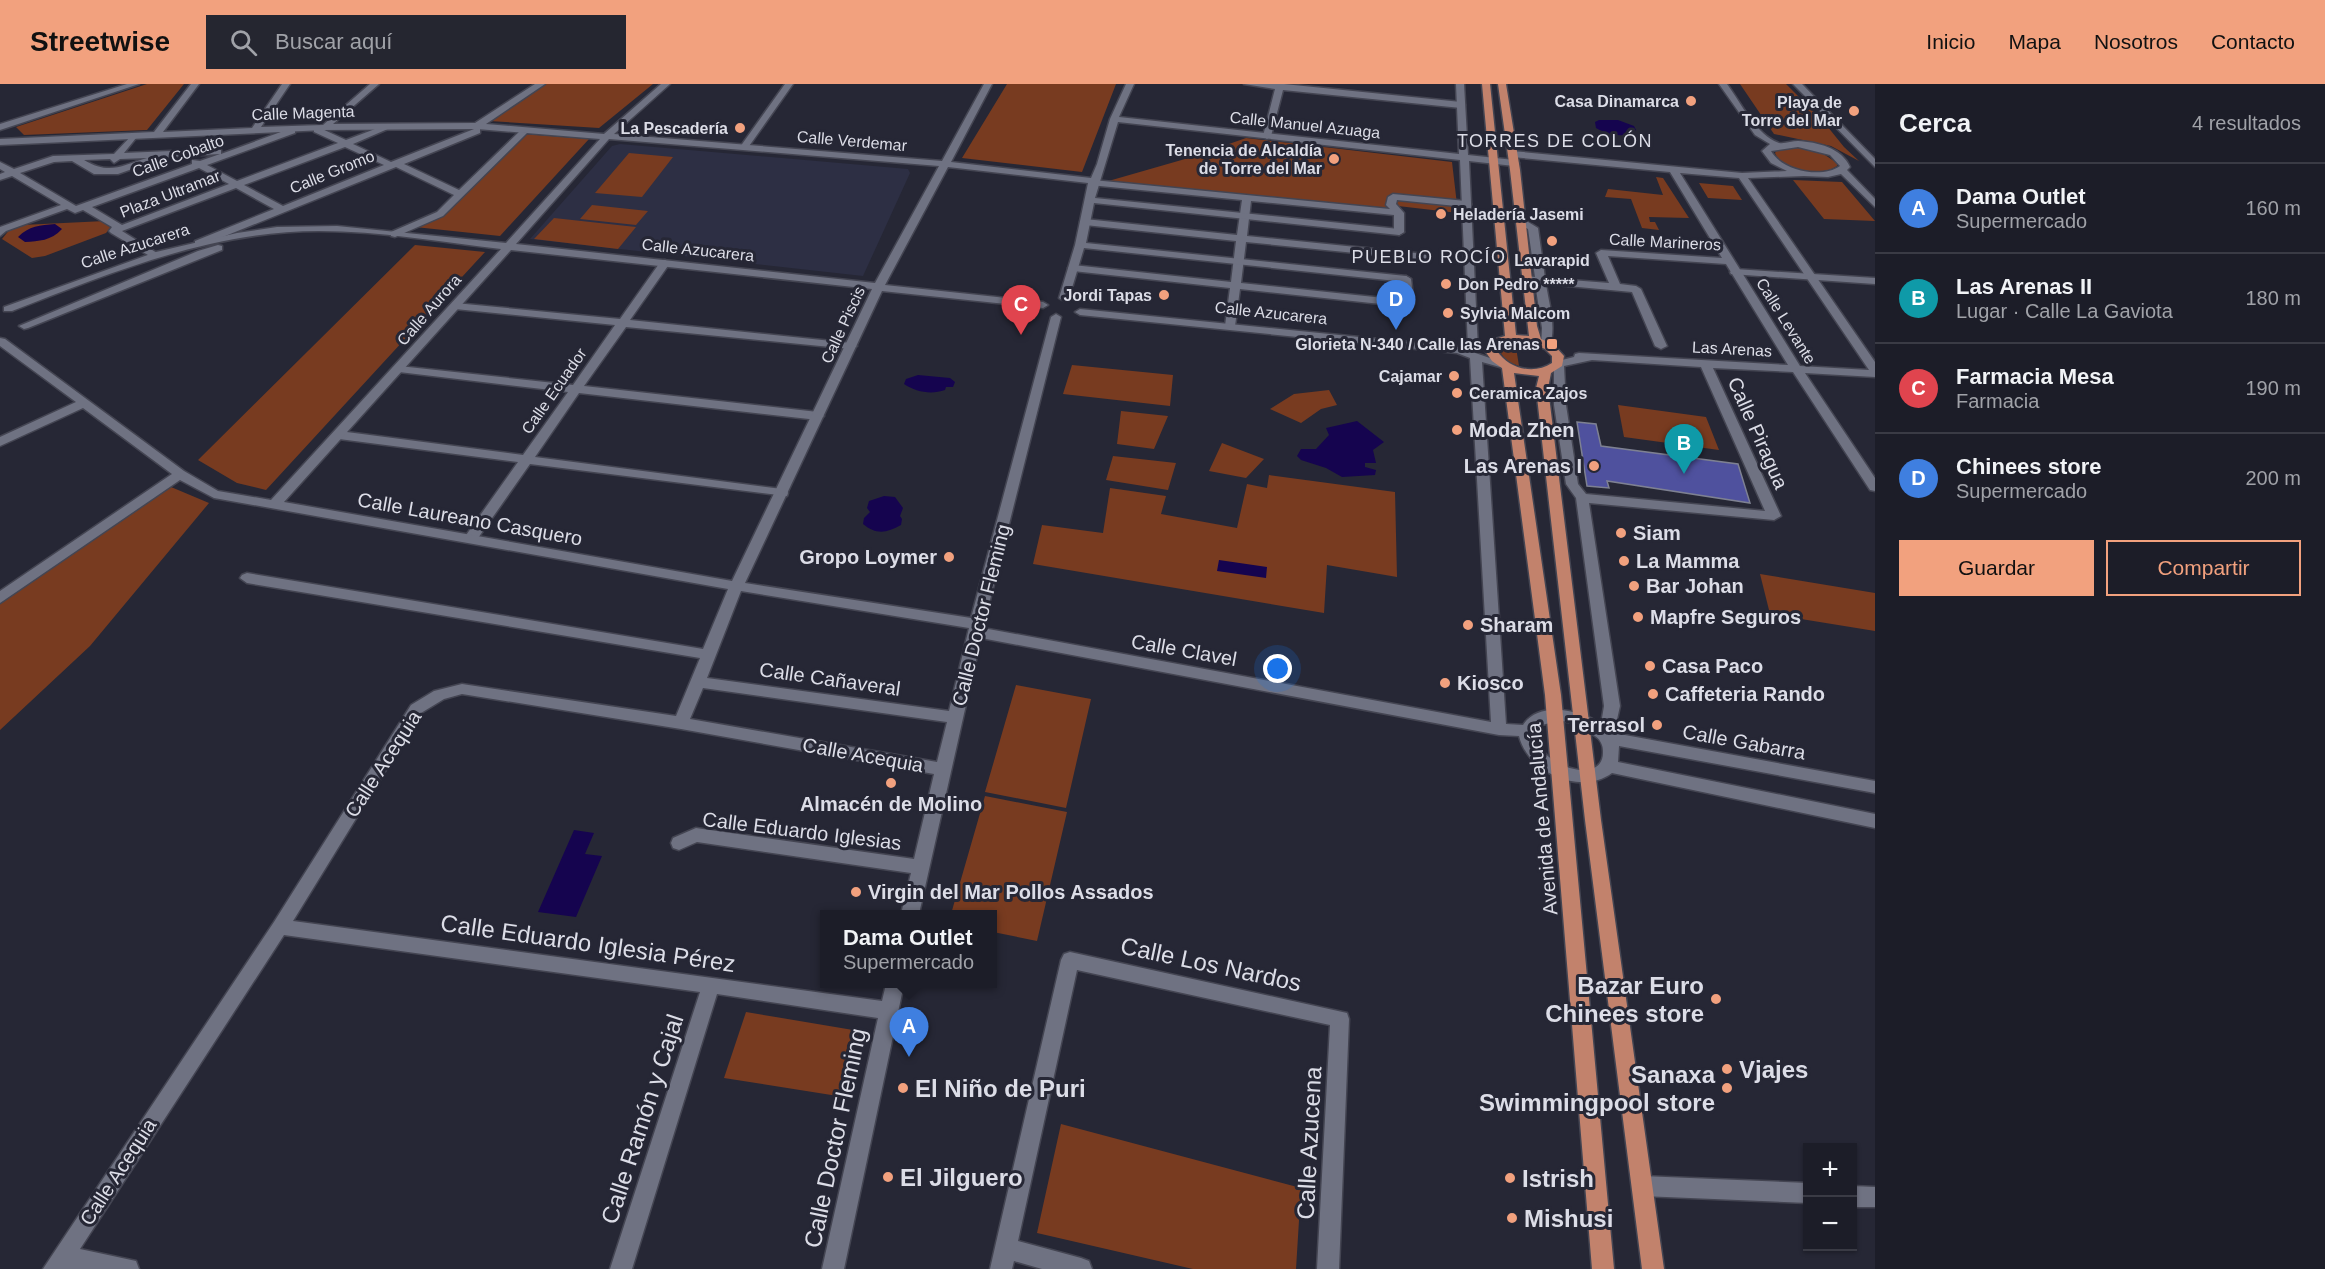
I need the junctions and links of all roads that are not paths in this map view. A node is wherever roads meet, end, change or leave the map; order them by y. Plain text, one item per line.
1 (135, 84) edge
2 (195, 84) edge
3 (286, 84) edge
4 (375, 84) edge
5 (541, 84) edge
6 (666, 84) edge
7 (789, 84) edge
8 (989, 84) edge
9 (1130, 84) edge
10 (1248, 84) edge
11 (1460, 84) edge
12 (1486, 84) edge
13 (1502, 84) edge
14 (1723, 84) edge
15 (1797, 84) edge
16 (1280, 86) edge
17 (1461, 105) junction
18 (1114, 119) junction
19 (0, 126) edge
20 (386, 128) dead end
21 (477, 128) junction
22 (321, 129) junction
23 (255, 130) junction
24 (292, 131) dead end
25 (522, 133) dead end
26 (157, 134) junction
27 (608, 135) junction
28 (1267, 136) junction
29 (132, 138) dead end
30 (1, 140) edge
31 (345, 143) junction
32 (1776, 145) junction
33 (744, 147) junction
34 (218, 152) dead end
35 (164, 154) junction
36 (178, 154) junction
37 (117, 156) junction
38 (73, 158) junction
39 (1464, 158) junction
40 (1513, 158) junction
41 (1772, 160) junction
42 (1492, 161) junction
43 (393, 164) junction
44 (946, 164) junction
45 (1875, 164) edge
46 (0, 165) edge
47 (200, 165) junction
48 (1673, 169) junction
49 (1842, 171) junction
50 (15, 172) junction
51 (105, 172) junction
52 (1806, 173) junction
53 (1761, 175) junction
54 (1742, 176) junction
55 (0, 177) edge
56 (1093, 182) junction
57 (236, 185) junction
58 (459, 194) junction
59 (1247, 198) junction
60 (1089, 200) junction
61 (1466, 204) junction
62 (1875, 204) edge
63 (76, 207) junction
64 (281, 209) junction
65 (1399, 213) junction
66 (1244, 216) junction
67 (1520, 221) junction
68 (1084, 222) junction
69 (349, 230) junction
70 (114, 231) junction
71 (0, 233) edge
72 (395, 234) junction
73 (1241, 238) junction
74 (199, 243) junction
75 (1080, 245) junction
76 (507, 246) junction
77 (153, 255) junction
78 (1425, 257) dead end
79 (1728, 261) junction
80 (1238, 262) junction
81 (664, 263) junction
82 (1073, 268) junction
83 (1735, 272) junction
84 (1810, 277) junction
85 (1527, 279) junction
86 (1542, 280) junction
87 (1875, 281) edge
88 (879, 285) junction
89 (1235, 285) junction
90 (1616, 288) junction
91 (1064, 298) junction
92 (1043, 305) junction
93 (455, 306) junction
94 (4, 309) edge
95 (1080, 312) junction
96 (1056, 317) junction
97 (622, 323) junction
98 (24, 326) junction
99 (1230, 326) junction
100 (1511, 338) junction
101 (1, 341) edge
102 (1496, 342) junction
103 (1544, 345) junction
104 (851, 346) junction
105 (1661, 346) dead end
106 (1475, 351) junction
107 (1588, 358) junction
108 (1706, 365) junction
109 (1507, 366) junction
110 (1552, 368) junction
111 (399, 369) junction
112 (1796, 369) junction
113 (1875, 372) edge
114 (576, 389) junction
115 (84, 403) junction
116 (818, 416) junction
117 (339, 435) junction
118 (0, 442) edge
119 (526, 459) junction
120 (180, 474) junction
121 (1875, 487) edge
122 (782, 493) junction
123 (1582, 498) junction
124 (274, 505) junction
125 (471, 538) junction
126 (247, 578) dead end
127 (736, 586) junction
128 (0, 598) edge
129 (976, 628) junction
130 (710, 655) junction
131 (699, 682) junction
132 (1553, 715) junction
133 (956, 718) junction
134 (1582, 720) junction
135 (681, 723) junction
136 (1498, 729) junction
137 (1528, 731) junction
138 (1606, 736) junction
139 (1609, 766) junction
140 (943, 769) junction
141 (1558, 770) junction
142 (1590, 776) junction
143 (1875, 787) edge
144 (1875, 821) edge
145 (679, 843) dead end
146 (920, 867) junction
147 (911, 910) edge
148 (280, 927) junction
149 (711, 985) junction
150 (894, 988) edge
151 (889, 1011) junction
152 (1340, 1019) joint
153 (1642, 1186) junction
154 (1803, 1193) edge
155 (1857, 1196) edge
156 (1875, 1197) edge
157 (1005, 1248) junction
158 (59, 1262) edge
159 (128, 1269) edge
160 (621, 1269) edge
161 (833, 1269) edge
162 (1001, 1269) edge
163 (1081, 1269) edge
164 (1328, 1269) edge
165 (1603, 1269) edge
166 (1653, 1269) edge

1 - 19 street
2 - 26 street
3 - 23 street
4 - 22 street
5 - 21 street
6 - 27 street, Calle Aurora
7 - 33 street
8 - 44 street, Calle Piscis
9 - 18 street
10 - 16 street
11 - 17 street
12 - 42 main road
13 - 40 main road
14 - 32 street
15 - 45 street
16 - 17 street
16 - 28 street
17 - 39 street
18 - 28 street, Calle Manuel Azuaga
18 - 56 street
20 - 31 street, Plaza Ultramar
21 - 22 street, Calle Magenta
21 - 27 street, Calle Magenta
21 - 43 street, Calle Gromo
22 - 23 street, Calle Magenta
22 - 31 street
23 - 26 street, Calle Magenta
24 - 47 street, Calle Cobalto
25 - 58 street
26 - 30 street, Calle Magenta
27 - 33 street, Calle Verdemar
27 - 76 street, Calle Aurora
28 - 39 street, Calle Manuel Azuaga
29 - 37 street
31 - 43 street
31 - 57 street, Plaza Ultramar
32 - 41 street
32 - 49 street
33 - 44 street, Calle Verdemar
34 - 36 street
35 - 36 street
35 - 37 street
35 - 51 street
36 - 47 street
37 - 38 street
37 - 51 street
38 - 50 street
38 - 51 street
39 - 42 street, Calle Manuel Azuaga
39 - 61 street
40 - 42 street, Calle Manuel Azuaga
40 - 48 street, Calle Manuel Azuaga
40 - 67 main road
41 - 52 street
41 - 53 street
42 - 100 main road
43 - 58 street
43 - 64 street, Calle Gromo
44 - 56 street, Calle Verdemar
44 - 88 street, Calle Piscis
46 - 50 street
47 - 57 street
47 - 63 street, Calle Cobalto
48 - 54 street, Calle Manuel Azuaga
48 - 79 street, Calle Levante
49 - 52 street, Calle Manuel Azuaga
49 - 62 street
50 - 55 street
50 - 63 street
52 - 53 street, Calle Manuel Azuaga
53 - 54 street, Calle Manuel Azuaga
54 - 84 street
56 - 59 street, Calle Verdemar
56 - 60 street
57 - 64 street
57 - 70 street, Plaza Ultramar
58 - 72 street
59 - 65 street, Calle Verdemar
59 - 66 street
60 - 66 street
60 - 68 street
61 - 65 street
61 - 106 street
63 - 70 street
63 - 71 street, Calle Cobalto
64 - 74 street, Calle Gromo
65 - 66 street
66 - 73 street
67 - 85 main road
67 - 86 street
68 - 73 street
68 - 75 street
69 - 72 street, Calle Azucarera
69 - 74 street, Calle Azucarera
69 - 98 street, Calle Azucarera
70 - 77 street
72 - 76 street, Calle Azucarera
73 - 78 street
73 - 80 street
74 - 77 street, Calle Azucarera
75 - 80 street
75 - 82 street
76 - 81 street, Calle Azucarera
76 - 93 street, Calle Aurora
77 - 94 street, Calle Azucarera
79 - 83 street, Calle Levante
79 - 90 street, Calle Marineros
80 - 89 street
80 - 89 street
81 - 88 street, Calle Azucarera
81 - 97 street, Calle Ecuador
82 - 89 street
82 - 91 street
83 - 84 street
83 - 112 street, Calle Levante
84 - 87 street
84 - 113 street
85 - 86 street
85 - 103 main road
86 - 90 street
86 - 103 street
88 - 92 street, Calle Azucarera
88 - 104 street, Calle Piscis
89 - 99 street
90 - 105 street
91 - 92 street
91 - 95 street
92 - 96 street
93 - 97 street
93 - 111 street, Calle Aurora
94 - 98 street
95 - 96 street, Calle Azucarera
95 - 99 street, Calle Azucarera
96 - 129 street, Calle Doctor Fleming
97 - 104 street
97 - 114 street, Calle Ecuador
98 - 101 street, Calle Azucarera
99 - 106 street, Calle Azucarera
100 - 102 main road
100 - 103 main road
101 - 115 street, Calle Laureano Casquero
102 - 106 street, Calle Azucarera
102 - 109 main road
103 - 107 street
103 - 110 main road
104 - 116 street, Calle Piscis
106 - 109 street, Calle Azucarera
106 - 136 street
107 - 108 street, Las Arenas
107 - 110 street
108 - 112 street, Las Arenas
108 - 123 street, Calle Piragua
109 - 110 main road
109 - 132 main road, Avenida de Andalucía
110 - 123 street
110 - 134 main road
111 - 114 street
111 - 117 street, Calle Aurora
112 - 113 street, Las Arenas
112 - 121 street, Calle Levante
114 - 116 street
114 - 119 street, Calle Ecuador
115 - 118 street
115 - 120 street, Calle Laureano Casquero
116 - 122 street, Calle Piscis
117 - 119 street
117 - 124 street, Calle Aurora
119 - 122 street
119 - 125 street, Calle Ecuador
120 - 124 street, Calle Laureano Casquero
120 - 128 street
122 - 127 street, Calle Piscis
123 - 138 street
124 - 125 street, Calle Laureano Casquero
125 - 127 street, Calle Laureano Casquero
126 - 130 street
127 - 129 street, Calle Laureano Casquero
127 - 130 street, Calle Piscis
129 - 133 street, Calle Doctor Fleming
129 - 136 street, Calle Clavel
130 - 131 street, Calle Piscis
131 - 133 street, Calle Cañaveral
131 - 135 street, Calle Piscis
132 - 134 street
132 - 137 street
132 - 141 main road, Avenida de Andalucía
133 - 140 street, Calle Doctor Fleming
134 - 138 street, Calle Gabarra
134 - 142 main road
135 - 140 street, Calle Acequia
135 - 148 street, Calle Acequia
136 - 137 street, Calle Clavel
137 - 141 street
138 - 139 street
138 - 143 street, Calle Gabarra
139 - 142 street
139 - 144 street
140 - 146 street, Calle Doctor Fleming
141 - 142 street
141 - 165 main road, Avenida de Andalucía
142 - 153 main road
145 - 146 street, Calle Eduardo Iglesias
146 - 147 street, Calle Doctor Fleming
148 - 149 street, Calle Eduardo Iglesia Pérez
148 - 158 street, Calle Acequia
149 - 151 street, Calle Eduardo Iglesia Pérez
149 - 160 street, Calle Ramón y Cajal
150 - 151 street, Calle Doctor Fleming
151 - 161 street, Calle Doctor Fleming
152 - 157 street, Calle Los Nardos
152 - 164 street, Calle Azucena
153 - 154 street
153 - 166 main road
155 - 156 street
157 - 162 street
157 - 163 street
158 - 159 street

